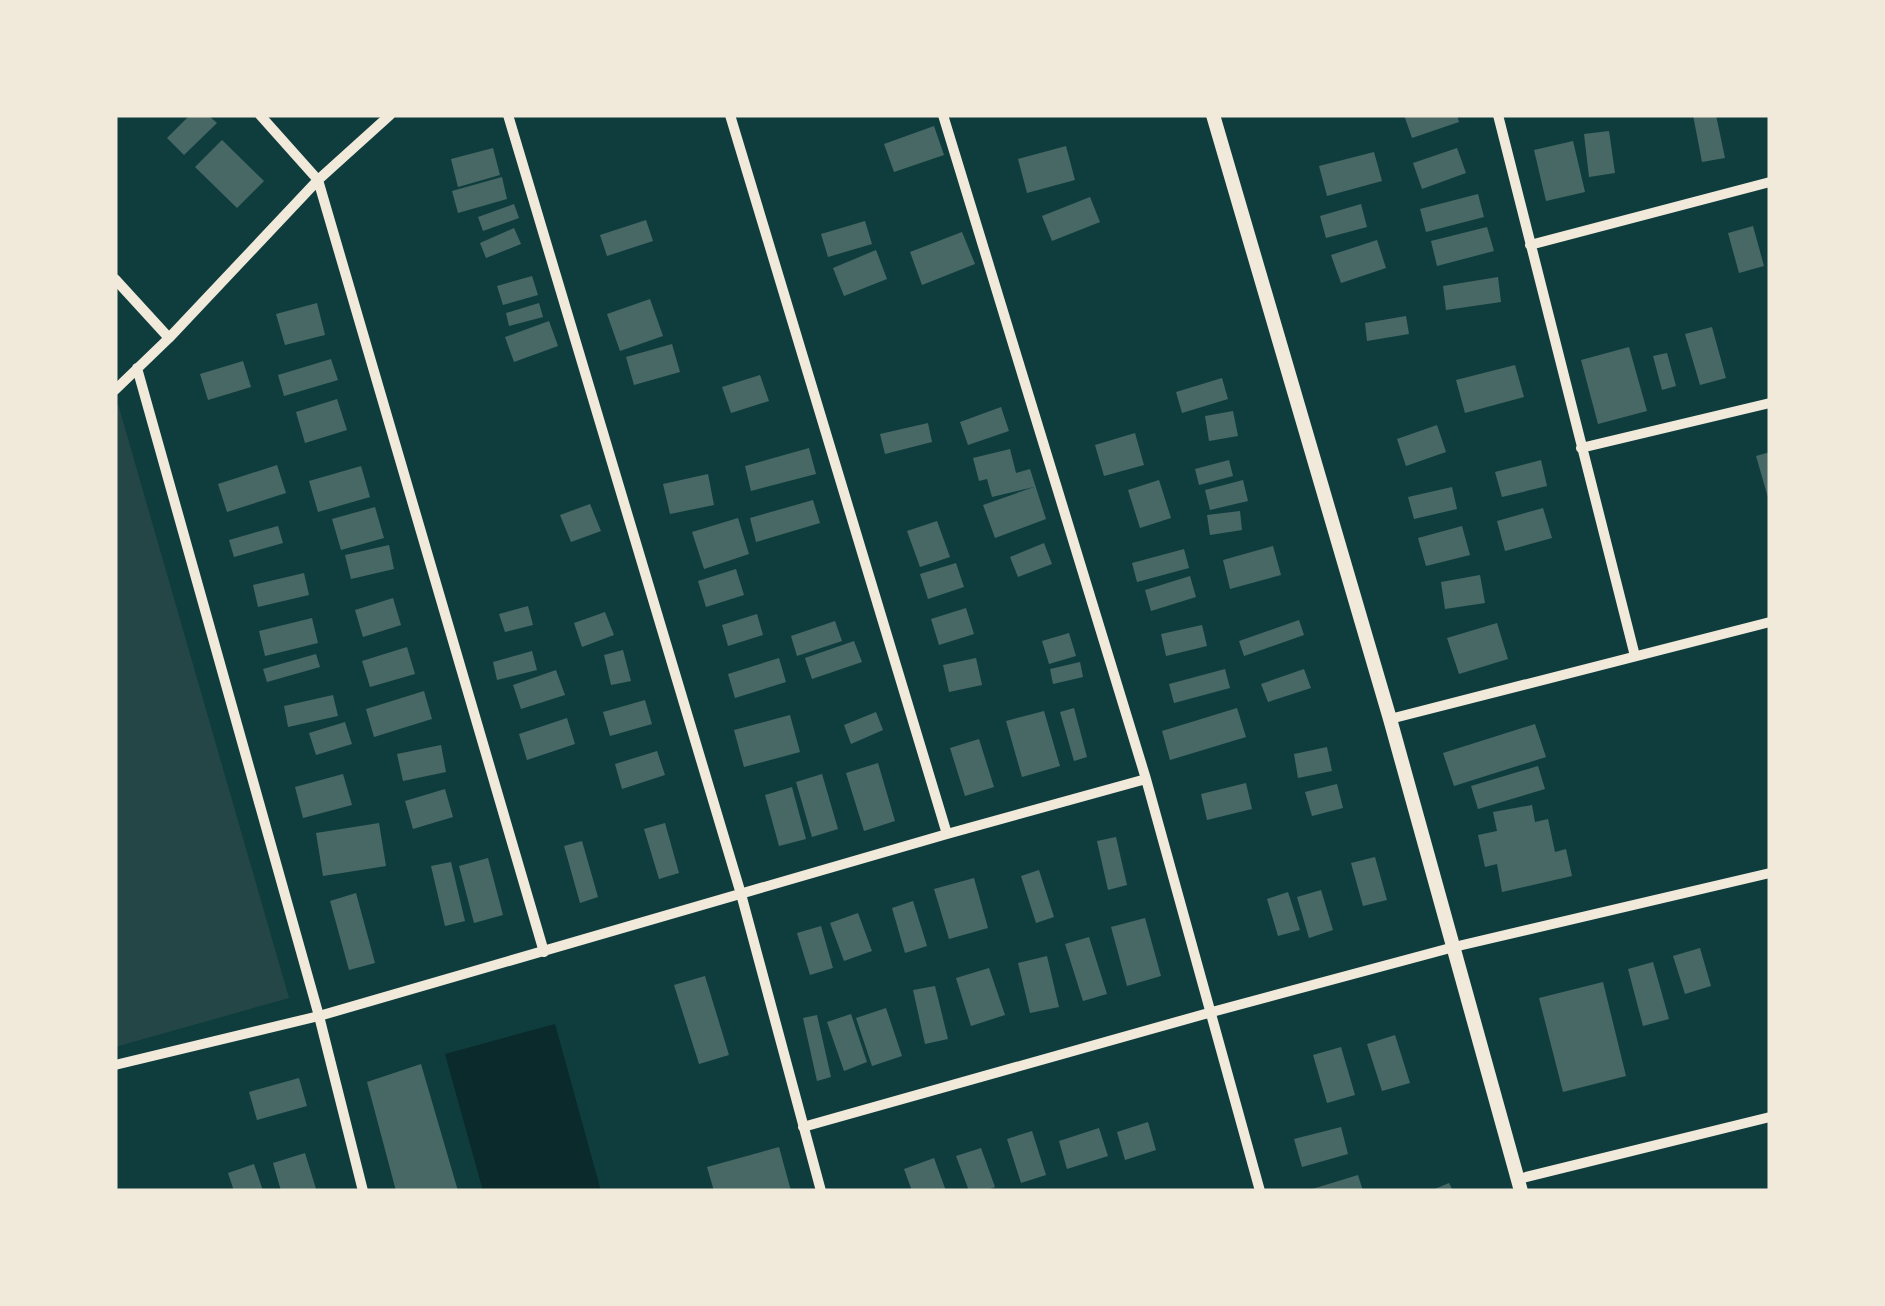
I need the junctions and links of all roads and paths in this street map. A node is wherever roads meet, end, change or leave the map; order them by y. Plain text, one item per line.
1 (260, 115) edge
2 (390, 115) edge
3 (508, 115) edge
4 (730, 115) edge
5 (943, 115) edge
6 (1214, 115) edge
7 (1498, 115) edge
8 (318, 180) junction
9 (1770, 182) edge
10 (1530, 244) junction
11 (115, 280) edge
12 (169, 338) junction
13 (137, 368) junction
14 (115, 390) edge
15 (1770, 403) edge
16 (1581, 448) junction
17 (1770, 622) edge
18 (1635, 656) junction
19 (1390, 719) junction
20 (1146, 779) junction
21 (947, 834) junction
22 (1770, 873) edge
23 (740, 894) junction
24 (1454, 947) junction
25 (544, 952) junction
26 (1212, 1012) junction
27 (319, 1016) junction
28 (115, 1064) edge
29 (1770, 1117) edge
30 (803, 1127) junction
31 (1519, 1185) edge
32 (363, 1191) edge
33 (821, 1191) edge
34 (1260, 1191) edge

1 - 8 street
2 - 8 street
3 - 23 street
4 - 21 street
5 - 20 street
6 - 19 street
7 - 10 street
8 - 12 street
8 - 25 street
9 - 10 street
10 - 16 street
11 - 12 street
12 - 13 street
13 - 14 street
13 - 27 street
15 - 16 street
16 - 18 street
17 - 18 street
18 - 19 street
19 - 24 street
20 - 21 street
20 - 26 street
21 - 23 street
22 - 24 street
23 - 25 street
23 - 30 street
24 - 26 street
24 - 31 street
25 - 27 street
26 - 30 street
26 - 34 street
27 - 28 street
27 - 32 street
29 - 31 street
30 - 33 street

